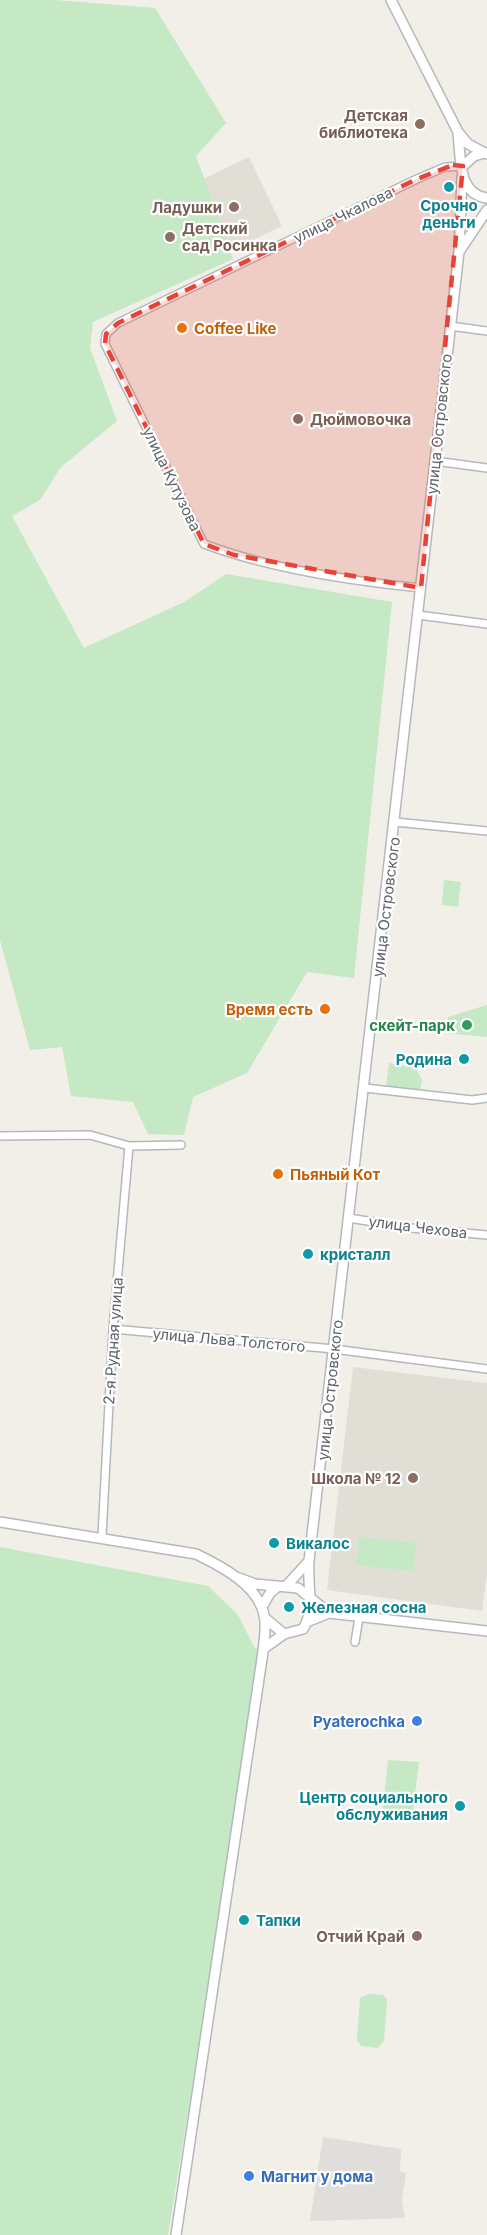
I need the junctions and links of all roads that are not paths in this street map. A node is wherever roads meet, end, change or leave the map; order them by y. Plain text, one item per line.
1 (391, 0) edge
2 (458, 132) junction
3 (486, 152) edge
4 (463, 166) junction
5 (462, 177) junction
6 (487, 198) edge
7 (487, 210) edge
8 (459, 252) junction
9 (450, 326) junction
10 (487, 331) edge
11 (105, 344) joint
12 (435, 461) junction
13 (487, 468) edge
14 (421, 588) junction
15 (418, 615) junction
16 (487, 624) edge
17 (395, 822) junction
18 (487, 831) edge
19 (365, 1088) junction
20 (487, 1098) edge
21 (0, 1136) edge
22 (181, 1145) dead end
23 (129, 1146) junction
24 (349, 1218) junction
25 (487, 1235) edge
26 (113, 1329) junction
27 (334, 1349) junction
28 (487, 1369) edge
29 (0, 1522) edge
30 (102, 1536) junction
31 (309, 1561) junction
32 (237, 1577) junction
33 (287, 1585) junction
34 (276, 1588) junction
35 (308, 1597) junction
36 (262, 1607) junction
37 (329, 1614) junction
38 (265, 1618) junction
39 (359, 1618) junction
40 (309, 1621) junction
41 (487, 1631) edge
42 (284, 1634) junction
43 (355, 1642) dead end
44 (263, 1648) junction
45 (176, 2235) edge

1 - 2 street
2 - 3 street
2 - 4 street
3 - 4 street
4 - 5 street, улица Островского
4 - 11 street, улица Чкалова
5 - 6 street
5 - 8 street, улица Островского
7 - 8 street, улица Островского
8 - 9 street, улица Островского
9 - 10 street
9 - 12 street, улица Островского
11 - 14 street, улица Кутузова
12 - 13 street
12 - 14 street, улица Островского
14 - 15 street, улица Островского
15 - 16 street
15 - 17 street, улица Островского
17 - 18 street
17 - 19 street, улица Островского
19 - 20 street
19 - 24 street, улица Островского
21 - 23 street
22 - 23 street
23 - 26 street, 2-я Рудная улица
24 - 25 street, улица Чехова
24 - 27 street, улица Островского
26 - 27 street, улица Льва Толстого
26 - 30 street, 2-я Рудная улица
27 - 28 street, улица Льва Толстого
27 - 31 street, улица Островского
29 - 30 street
30 - 32 street
31 - 33 street
31 - 35 street, улица Островского
32 - 34 street
32 - 36 street
33 - 34 street
33 - 35 street
34 - 36 street
35 - 37 street
35 - 40 street
36 - 38 street
37 - 39 street
37 - 40 street
38 - 42 street
38 - 44 street
39 - 41 street
39 - 43 street
40 - 42 street
42 - 44 street
44 - 45 street

